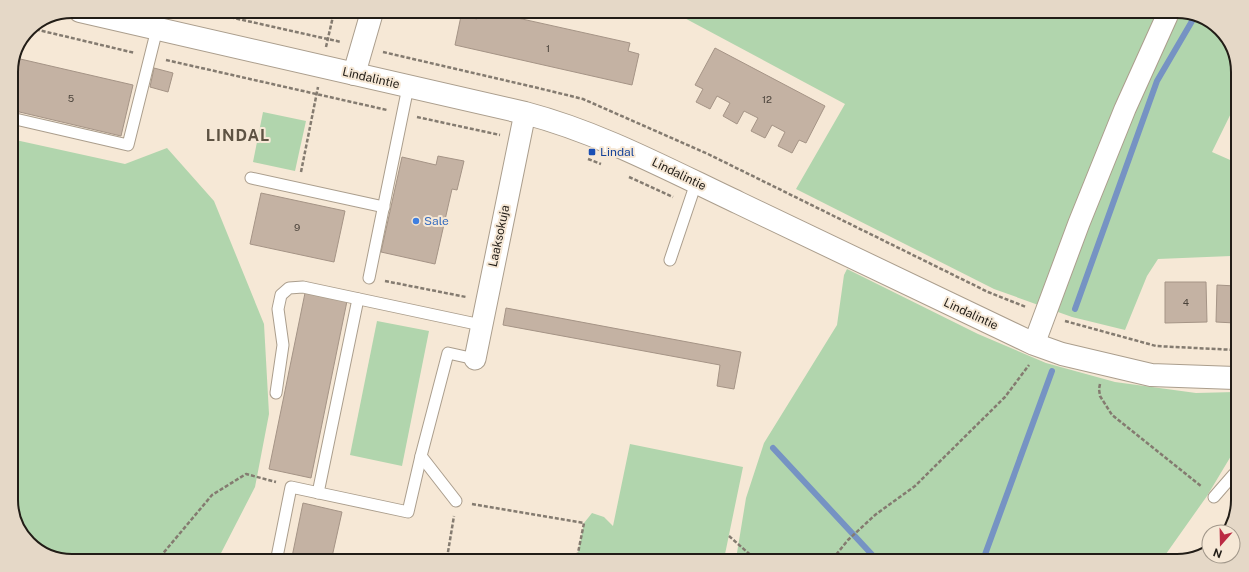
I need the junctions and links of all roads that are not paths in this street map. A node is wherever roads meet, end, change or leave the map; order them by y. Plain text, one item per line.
1 (110, 18) edge
2 (370, 18) edge
3 (1166, 18) edge
4 (157, 29) junction
5 (354, 74) junction
6 (408, 86) junction
7 (525, 113) junction
8 (18, 120) edge
9 (251, 178) dead end
10 (696, 183) junction
11 (384, 207) junction
12 (670, 260) dead end
13 (369, 278) road end
14 (358, 299) junction
15 (481, 325) junction
16 (1038, 345) junction
17 (475, 359) joint
18 (1231, 378) edge
19 (276, 393) dead end
20 (421, 456) junction
21 (1231, 477) edge
22 (318, 493) junction
23 (1214, 496) road end
24 (456, 501) road end
25 (278, 554) edge

1 - 4 street, Lindalintie
2 - 5 street
3 - 16 street
4 - 5 street, Lindalintie
4 - 8 lane
5 - 6 street, Lindalintie
6 - 7 street, Lindalintie
6 - 11 lane
7 - 10 street, Lindalintie
7 - 15 street, Laaksokuja
9 - 11 lane
10 - 12 lane
10 - 16 street, Lindalintie
11 - 13 lane
14 - 15 lane
14 - 19 lane
14 - 22 lane
15 - 17 street, Laaksokuja
16 - 18 street, Lindalintie
17 - 20 lane
20 - 22 lane
20 - 24 lane
21 - 23 lane
22 - 25 lane

